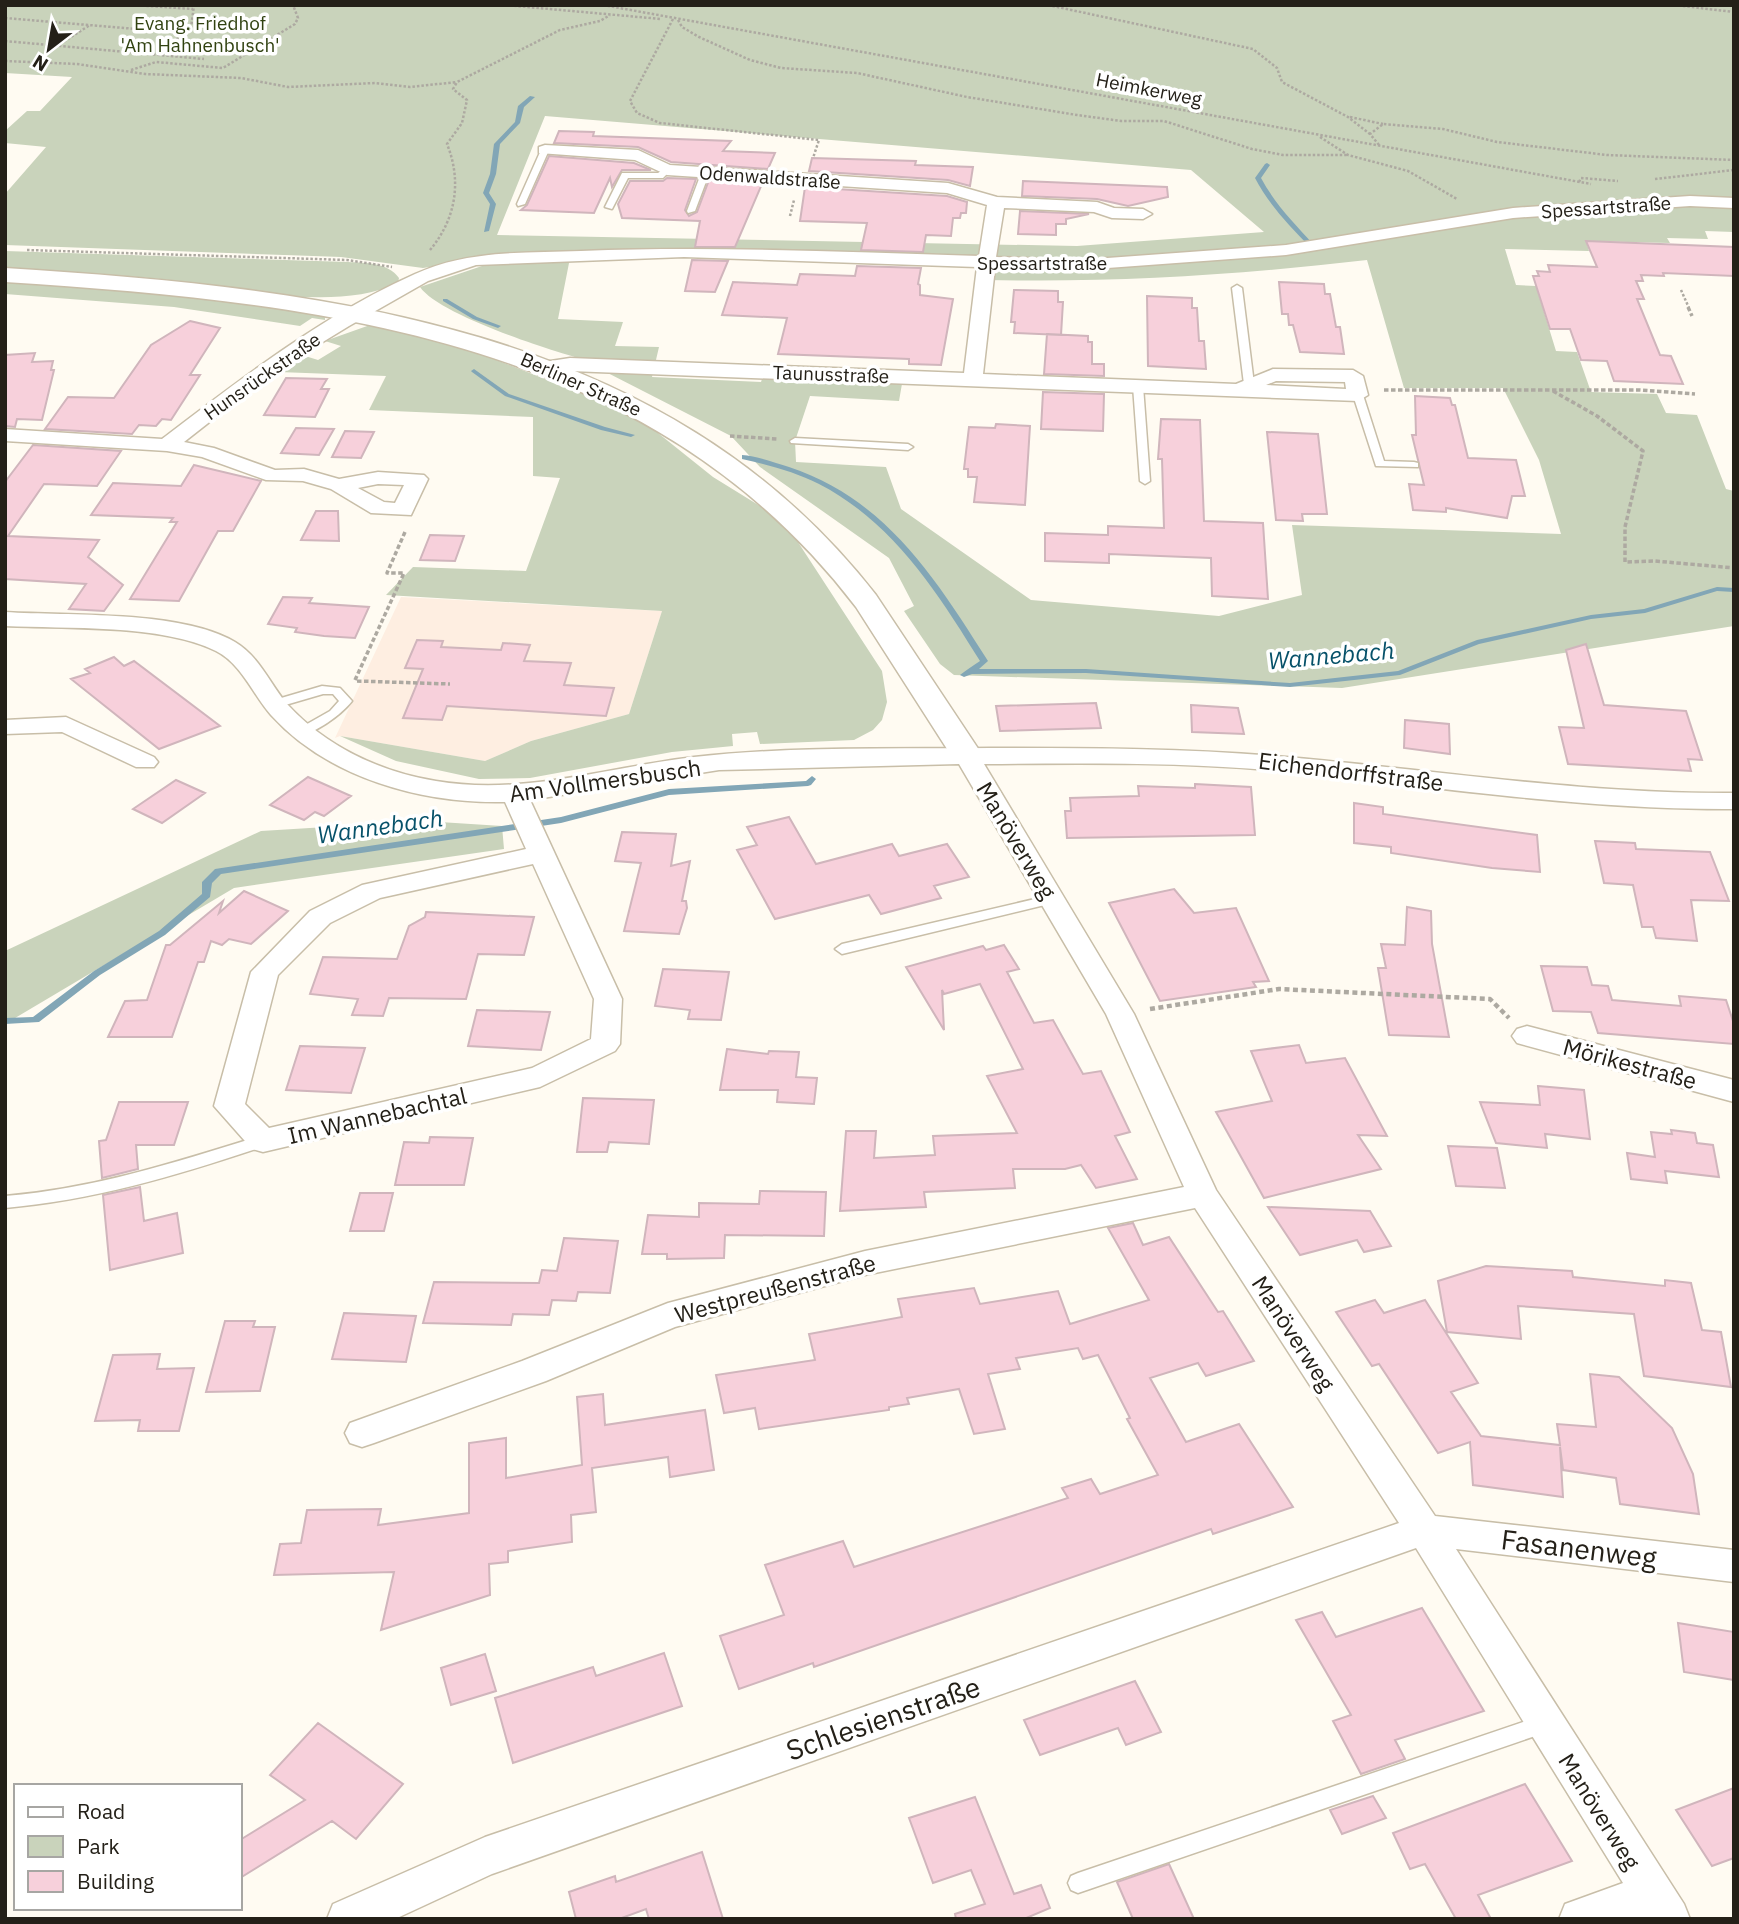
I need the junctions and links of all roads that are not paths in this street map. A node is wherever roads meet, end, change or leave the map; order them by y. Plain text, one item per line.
1 (545, 150) joint
2 (667, 170) junction
3 (706, 171) junction
4 (996, 202) junction
5 (1734, 203) edge
6 (521, 204) dead end
7 (609, 207) dead end
8 (691, 211) dead end
9 (1143, 214) dead end
10 (988, 264) junction
11 (5, 275) edge
12 (1237, 288) dead end
13 (359, 312) junction
14 (551, 366) junction
15 (973, 379) junction
16 (1138, 386) junction
17 (1245, 386) junction
18 (1357, 392) joint
19 (5, 435) edge
20 (795, 441) road end
21 (167, 445) junction
22 (908, 447) dead end
23 (1414, 464) dead end
24 (1145, 481) dead end
25 (338, 485) junction
26 (5, 620) edge
27 (275, 704) junction
28 (5, 727) edge
29 (299, 732) junction
30 (967, 757) junction
31 (145, 762) dead end
32 (1734, 801) edge
33 (519, 805) junction
34 (538, 846) junction
35 (1052, 898) junction
36 (842, 949) dead end
37 (1527, 1036) road end
38 (1734, 1091) edge
39 (263, 1141) junction
40 (1203, 1195) junction
41 (5, 1202) edge
42 (362, 1433) dead end
43 (1424, 1530) junction
44 (1734, 1566) edge
45 (1546, 1724) junction
46 (1078, 1883) dead end
47 (1660, 1906) edge
48 (348, 1919) edge
49 (1580, 1919) edge

1 - 2 street, Odenwaldstraße
1 - 6 lane
2 - 3 street, Odenwaldstraße
2 - 7 lane
3 - 4 street, Odenwaldstraße
3 - 8 lane
4 - 9 street, Odenwaldstraße
4 - 10 street
5 - 10 street, Spessartstraße
10 - 13 street, Spessartstraße
10 - 15 street
11 - 13 street, Berliner Straße
12 - 17 lane
13 - 14 street, Berliner Straße
13 - 21 street, Hunsrückstraße
14 - 15 street, Taunusstraße
14 - 30 street, Berliner Straße
15 - 16 street, Taunusstraße
16 - 17 street, Taunusstraße
16 - 24 lane
17 - 18 street, Taunusstraße
18 - 23 lane
19 - 21 street, Hunsrückstraße
20 - 22 lane
21 - 25 street, Hunsrückstraße
25 - 25 street, Hunsrückstraße
26 - 27 street, Am Vollmersbusch
27 - 29 street, Am Vollmersbusch
27 - 29 lane
28 - 31 street
29 - 33 street, Am Vollmersbusch
30 - 32 street, Eichendorffstraße
30 - 33 street, Am Vollmersbusch
30 - 35 street, Manöverweg
33 - 34 street, Im Wannebachtal
34 - 39 street, Im Wannebachtal
34 - 39 street, Im Wannebachtal
35 - 36 lane
35 - 40 street, Manöverweg
37 - 38 street, Mörikestraße
39 - 41 lane
40 - 42 street, Westpreußenstraße
40 - 43 street, Manöverweg
43 - 44 street, Fasanenweg
43 - 45 street, Manöverweg
43 - 48 street, Schlesienstraße
45 - 46 lane
45 - 47 street, Manöverweg
47 - 49 street, Manöverweg

